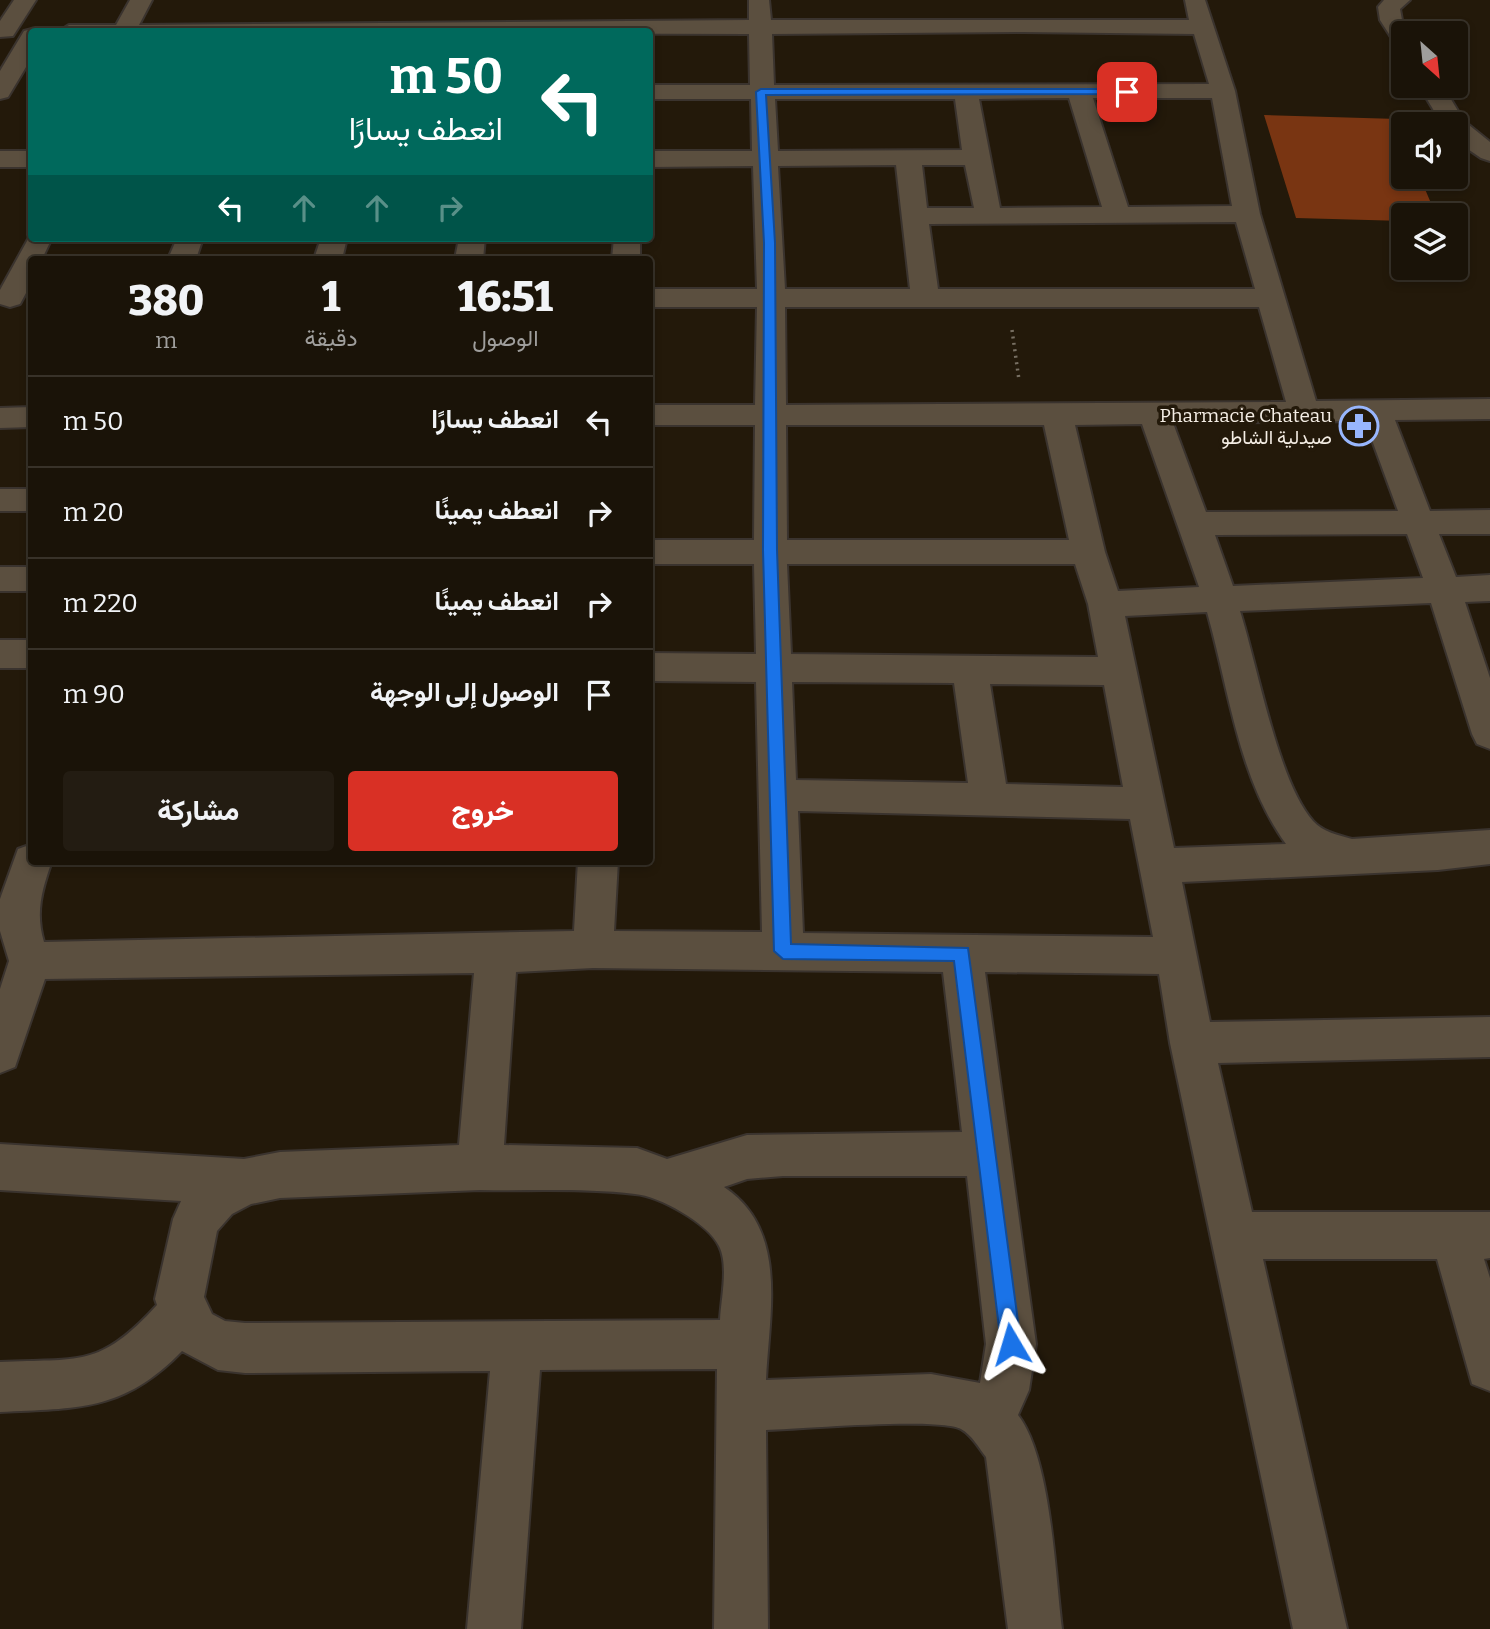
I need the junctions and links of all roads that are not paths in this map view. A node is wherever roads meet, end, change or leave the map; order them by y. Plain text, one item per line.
1 (25, 0) edge
2 (141, 0) edge
3 (759, 0) edge
4 (876, 0) edge
5 (1195, 0) edge
6 (1399, 0) edge
7 (1392, 21) edge
8 (398, 23) edge
9 (759, 26) junction
10 (879, 26) junction
11 (1203, 27) junction
12 (126, 28) edge
13 (227, 28) edge
14 (2, 31) edge
15 (28, 34) edge
16 (28, 41) edge
17 (28, 91) edge
18 (1223, 91) junction
19 (0, 92) edge
20 (653, 92) edge
21 (761, 92) junction
22 (1079, 92) junction
23 (966, 93) junction
24 (1468, 140) edge
25 (1490, 153) edge
26 (976, 157) junction
27 (908, 158) junction
28 (0, 159) edge
29 (28, 159) edge
30 (653, 159) edge
31 (767, 159) junction
32 (1117, 213) junction
33 (1247, 214) junction
34 (989, 215) junction
35 (916, 216) junction
36 (28, 264) edge
37 (14, 298) edge
38 (653, 298) edge
39 (771, 298) junction
40 (925, 298) junction
41 (1270, 298) junction
42 (1490, 409) edge
43 (1376, 410) junction
44 (1304, 413) junction
45 (770, 414) junction
46 (1154, 414) junction
47 (653, 415) edge
48 (1040, 415) junction
49 (28, 417) edge
50 (0, 418) edge
51 (0, 500) edge
52 (28, 500) edge
53 (1490, 522) edge
54 (1194, 524) junction
55 (1419, 524) junction
56 (770, 550) junction
57 (653, 552) edge
58 (1088, 552) junction
59 (0, 579) edge
60 (28, 579) edge
61 (1444, 589) junction
62 (1490, 589) edge
63 (1220, 599) junction
64 (1105, 604) junction
65 (28, 653) edge
66 (0, 654) edge
67 (653, 667) edge
68 (774, 670) junction
69 (970, 671) junction
70 (1117, 671) junction
71 (1490, 734) edge
72 (778, 795) junction
73 (990, 800) junction
74 (1145, 803) junction
75 (1490, 847) edge
76 (1352, 856) junction
77 (31, 865) edge
78 (598, 865) edge
79 (1159, 865) junction
80 (9, 915) edge
81 (593, 950) junction
82 (783, 951) junction
83 (496, 954) junction
84 (962, 954) junction
85 (1177, 956) junction
86 (30, 961) junction
87 (1490, 1037) edge
88 (1192, 1043) junction
89 (0, 1053) edge
90 (987, 1154) junction
91 (0, 1167) edge
92 (480, 1167) junction
93 (669, 1181) junction
94 (244, 1182) junction
95 (1472, 1235) edge
96 (1234, 1236) junction
97 (183, 1313) junction
98 (744, 1344) junction
99 (517, 1347) junction
100 (1490, 1367) edge
101 (0, 1387) edge
102 (740, 1406) junction
103 (989, 1419) junction
104 (495, 1629) edge
105 (741, 1629) edge
106 (1035, 1629) edge
107 (1320, 1629) edge

1 - 14 street
2 - 12 street
3 - 9 street
4 - 10 street
5 - 11 street
6 - 7 street
8 - 9 street
8 - 13 street
9 - 10 street
9 - 21 street
10 - 11 street
11 - 18 street
14 - 15 street
16 - 19 street
17 - 19 street
18 - 22 street
18 - 33 street
20 - 21 street
21 - 23 street
21 - 31 street
22 - 23 street
22 - 32 street
23 - 26 street
24 - 25 street
26 - 27 street
26 - 34 street
27 - 31 street
27 - 35 street
28 - 29 street
30 - 31 street
31 - 39 street
32 - 33 street
32 - 34 street
33 - 41 street
34 - 35 street
35 - 40 street
36 - 37 street
38 - 39 street
39 - 40 street
39 - 45 street
40 - 41 street
41 - 44 street
42 - 43 street
43 - 44 street
43 - 55 street
44 - 46 street
45 - 47 street
45 - 48 street
45 - 56 street
46 - 48 street
46 - 54 street
48 - 58 street
49 - 50 street
51 - 52 street
53 - 55 street
54 - 55 street
54 - 63 street
55 - 61 street
56 - 57 street
56 - 58 street
56 - 68 street
58 - 64 street
59 - 60 street
61 - 62 street
61 - 63 street
61 - 71 street
63 - 64 street
63 - 76 street
64 - 70 street
65 - 66 street
67 - 68 street
68 - 69 street
68 - 72 street
69 - 70 street
69 - 73 street
70 - 74 street
72 - 73 street
72 - 82 street
73 - 74 street
74 - 79 street
75 - 76 street
76 - 79 street
77 - 80 street
78 - 81 street
79 - 85 street
80 - 86 street
81 - 82 street
81 - 83 street
82 - 84 street
83 - 86 street
83 - 92 street
84 - 85 street
84 - 90 street
85 - 88 street
86 - 89 street
87 - 88 street
88 - 96 street
90 - 93 street
90 - 103 street
91 - 94 street
92 - 93 street
92 - 94 street
93 - 98 street
94 - 97 street
95 - 96 street
95 - 100 street
96 - 107 street
97 - 99 street
97 - 101 street
98 - 99 street
98 - 102 street
99 - 104 street
102 - 103 street
102 - 105 street
103 - 106 street

